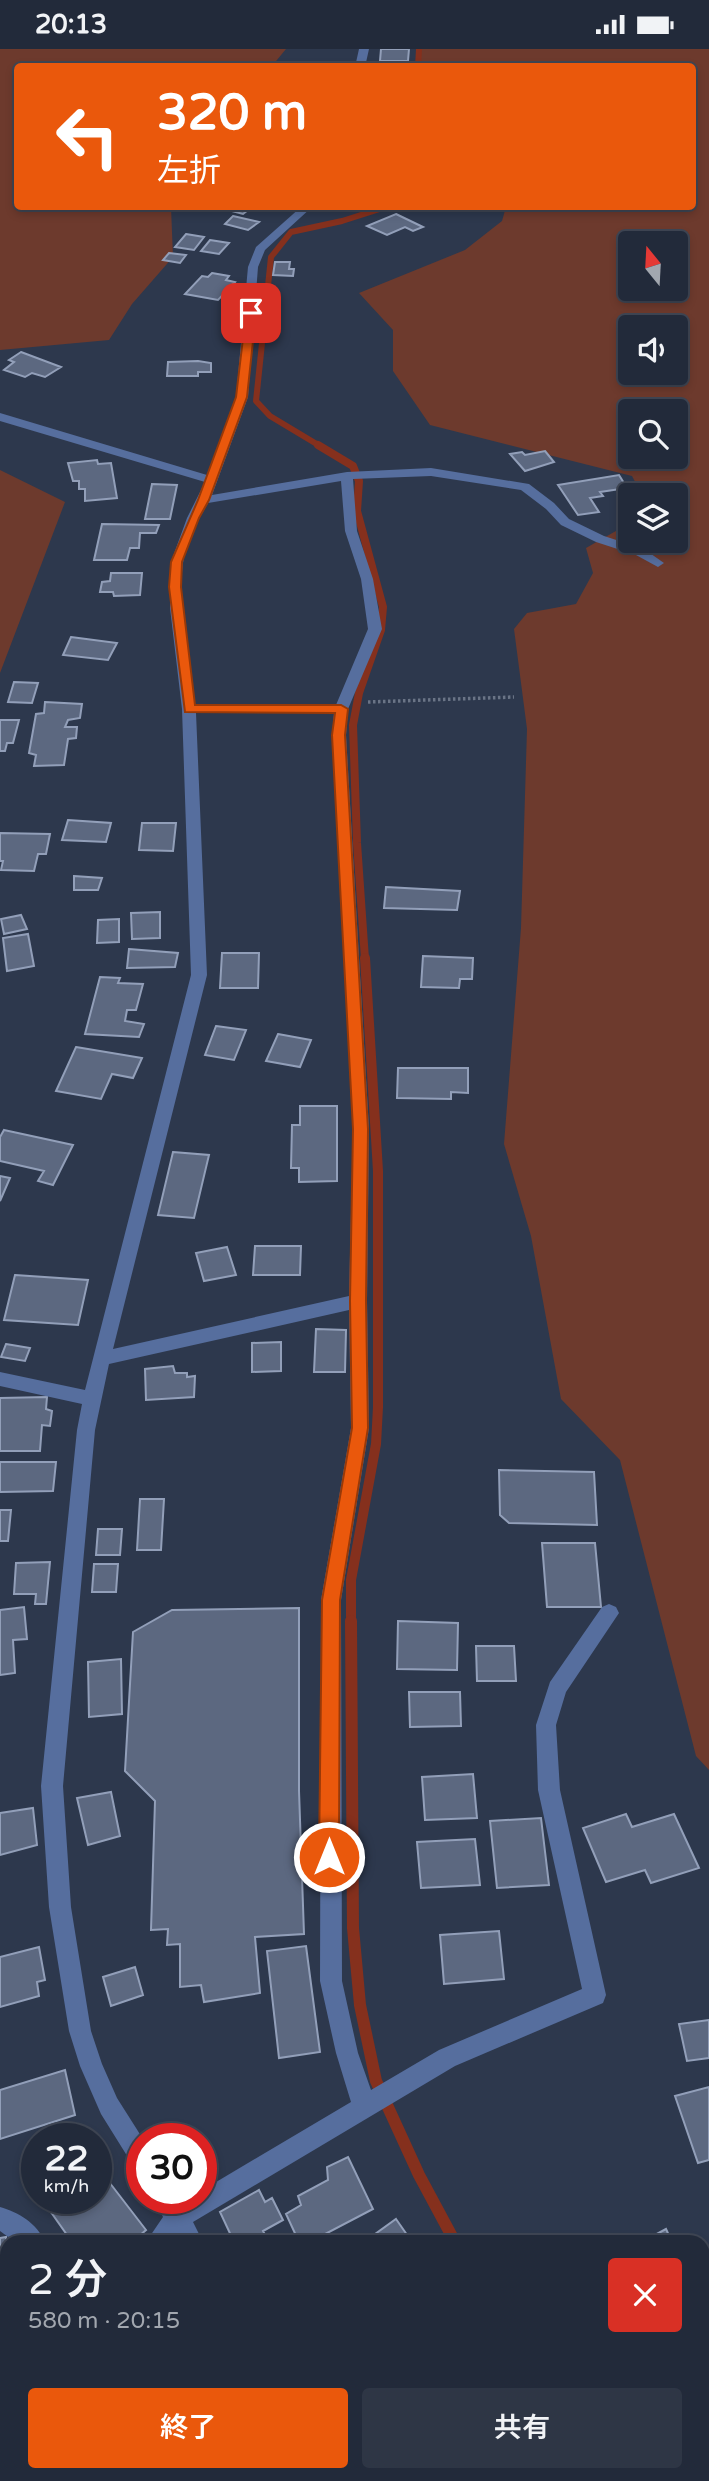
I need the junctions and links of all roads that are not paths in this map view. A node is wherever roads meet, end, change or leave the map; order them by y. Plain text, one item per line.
1 (303, 210) edge
2 (0, 417) edge
3 (347, 476) junction
4 (211, 480) junction
5 (204, 500) junction
6 (658, 563) dead end
7 (344, 704) junction
8 (189, 709) junction
9 (358, 1301) junction
10 (101, 1359) junction
11 (0, 1378) edge
12 (92, 1399) junction
13 (609, 1613) dead end
14 (364, 2106) junction
15 (126, 2133) edge
16 (217, 2184) edge
17 (170, 2214) edge
18 (175, 2214) edge
19 (0, 2219) edge
20 (25, 2235) edge
21 (161, 2235) edge
22 (187, 2235) edge

1 - 4 street
2 - 4 street
3 - 5 street
3 - 6 street
3 - 7 street
4 - 5 street
5 - 8 street
7 - 8 street
7 - 9 street
8 - 10 street
9 - 10 street
9 - 14 street
10 - 12 street
11 - 12 street
12 - 15 street
13 - 14 street
14 - 16 street
17 - 21 street
18 - 22 street
19 - 20 street

